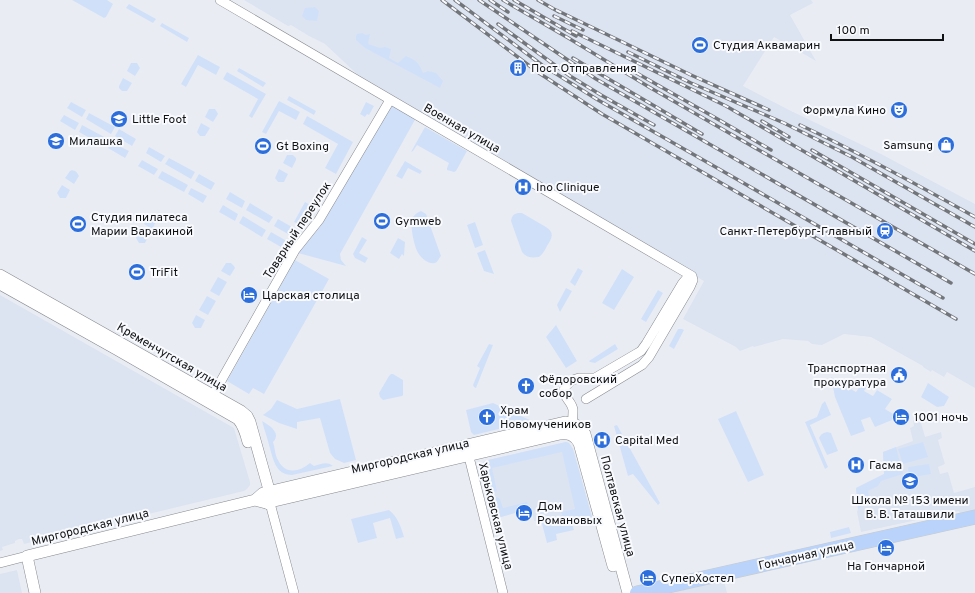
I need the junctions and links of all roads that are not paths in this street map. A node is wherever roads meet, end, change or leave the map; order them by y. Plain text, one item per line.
1 (220, 0) edge
2 (390, 100) junction
3 (0, 275) edge
4 (692, 276) junction
5 (0, 284) edge
6 (213, 395) junction
7 (573, 408) junction
8 (572, 423) junction
9 (572, 435) junction
10 (467, 450) junction
11 (266, 499) junction
12 (975, 517) edge
13 (27, 556) junction
14 (0, 563) edge
15 (35, 593) edge
16 (294, 593) edge
17 (503, 593) edge
18 (624, 593) edge
19 (628, 593) edge
20 (637, 593) edge

1 - 2 street, Военная улица
2 - 4 street, Военная улица
2 - 6 street, Товарный переулок
3 - 6 street, Кременчугская улица
4 - 7 street
4 - 7 street
5 - 11 street, Кременчугская улица
6 - 11 street, Кременчугская улица
7 - 8 street
8 - 9 street
8 - 10 street, Миргородская улица
8 - 19 street, Полтавская улица
9 - 10 street, Миргородская улица
9 - 18 street, Полтавская улица
10 - 11 street, Миргородская улица
10 - 17 street, Харьковская улица
11 - 13 street, Миргородская улица
11 - 16 street, Кременчугская улица
12 - 20 main road, Гончарная улица
13 - 14 street, Миргородская улица
13 - 15 street

